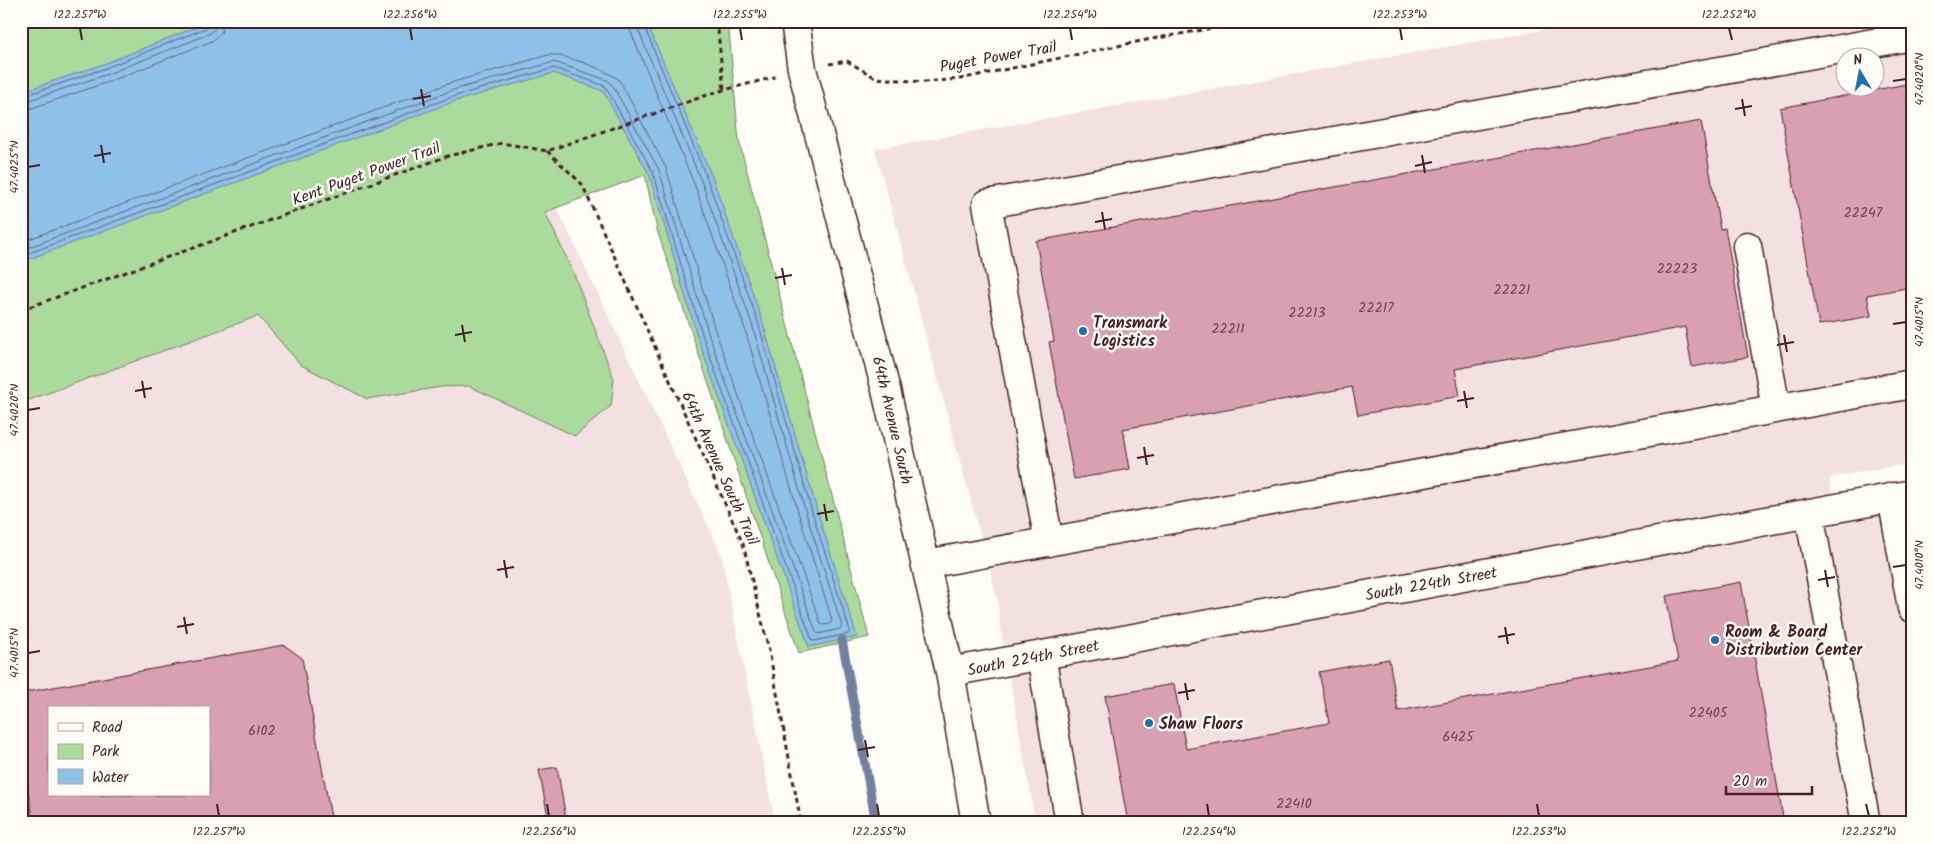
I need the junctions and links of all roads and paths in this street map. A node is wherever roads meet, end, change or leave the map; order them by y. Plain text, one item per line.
1 (717, 21) edge
2 (795, 21) edge
3 (1252, 21) edge
4 (1912, 36) edge
5 (802, 69) junction
6 (724, 90) junction
7 (547, 151) junction
8 (1747, 246) dead end
9 (21, 310) edge
10 (1912, 384) edge
11 (1776, 409) junction
12 (1902, 496) edge
13 (1809, 513) junction
14 (1049, 542) junction
15 (926, 564) junction
16 (1912, 608) edge
17 (1041, 655) junction
18 (950, 672) junction
19 (801, 823) edge
20 (976, 823) edge
21 (1070, 823) edge
22 (1866, 823) edge

1 - 6 path
2 - 5 street, 64th Avenue South
3 - 5 path, Puget Power Trail
4 - 14 street
5 - 6 path, Puget Power Trail
5 - 15 street, 64th Avenue South
6 - 7 path
7 - 9 path, Kent Puget Power Trail
7 - 19 path, 64th Avenue South Trail
8 - 11 street
10 - 11 street
11 - 14 street
12 - 13 street, South 224th Street
12 - 16 street
13 - 17 street, South 224th Street
13 - 22 street
14 - 15 street
15 - 18 street, 64th Avenue South
17 - 18 street, South 224th Street
17 - 21 street
18 - 20 street, 64th Avenue South

